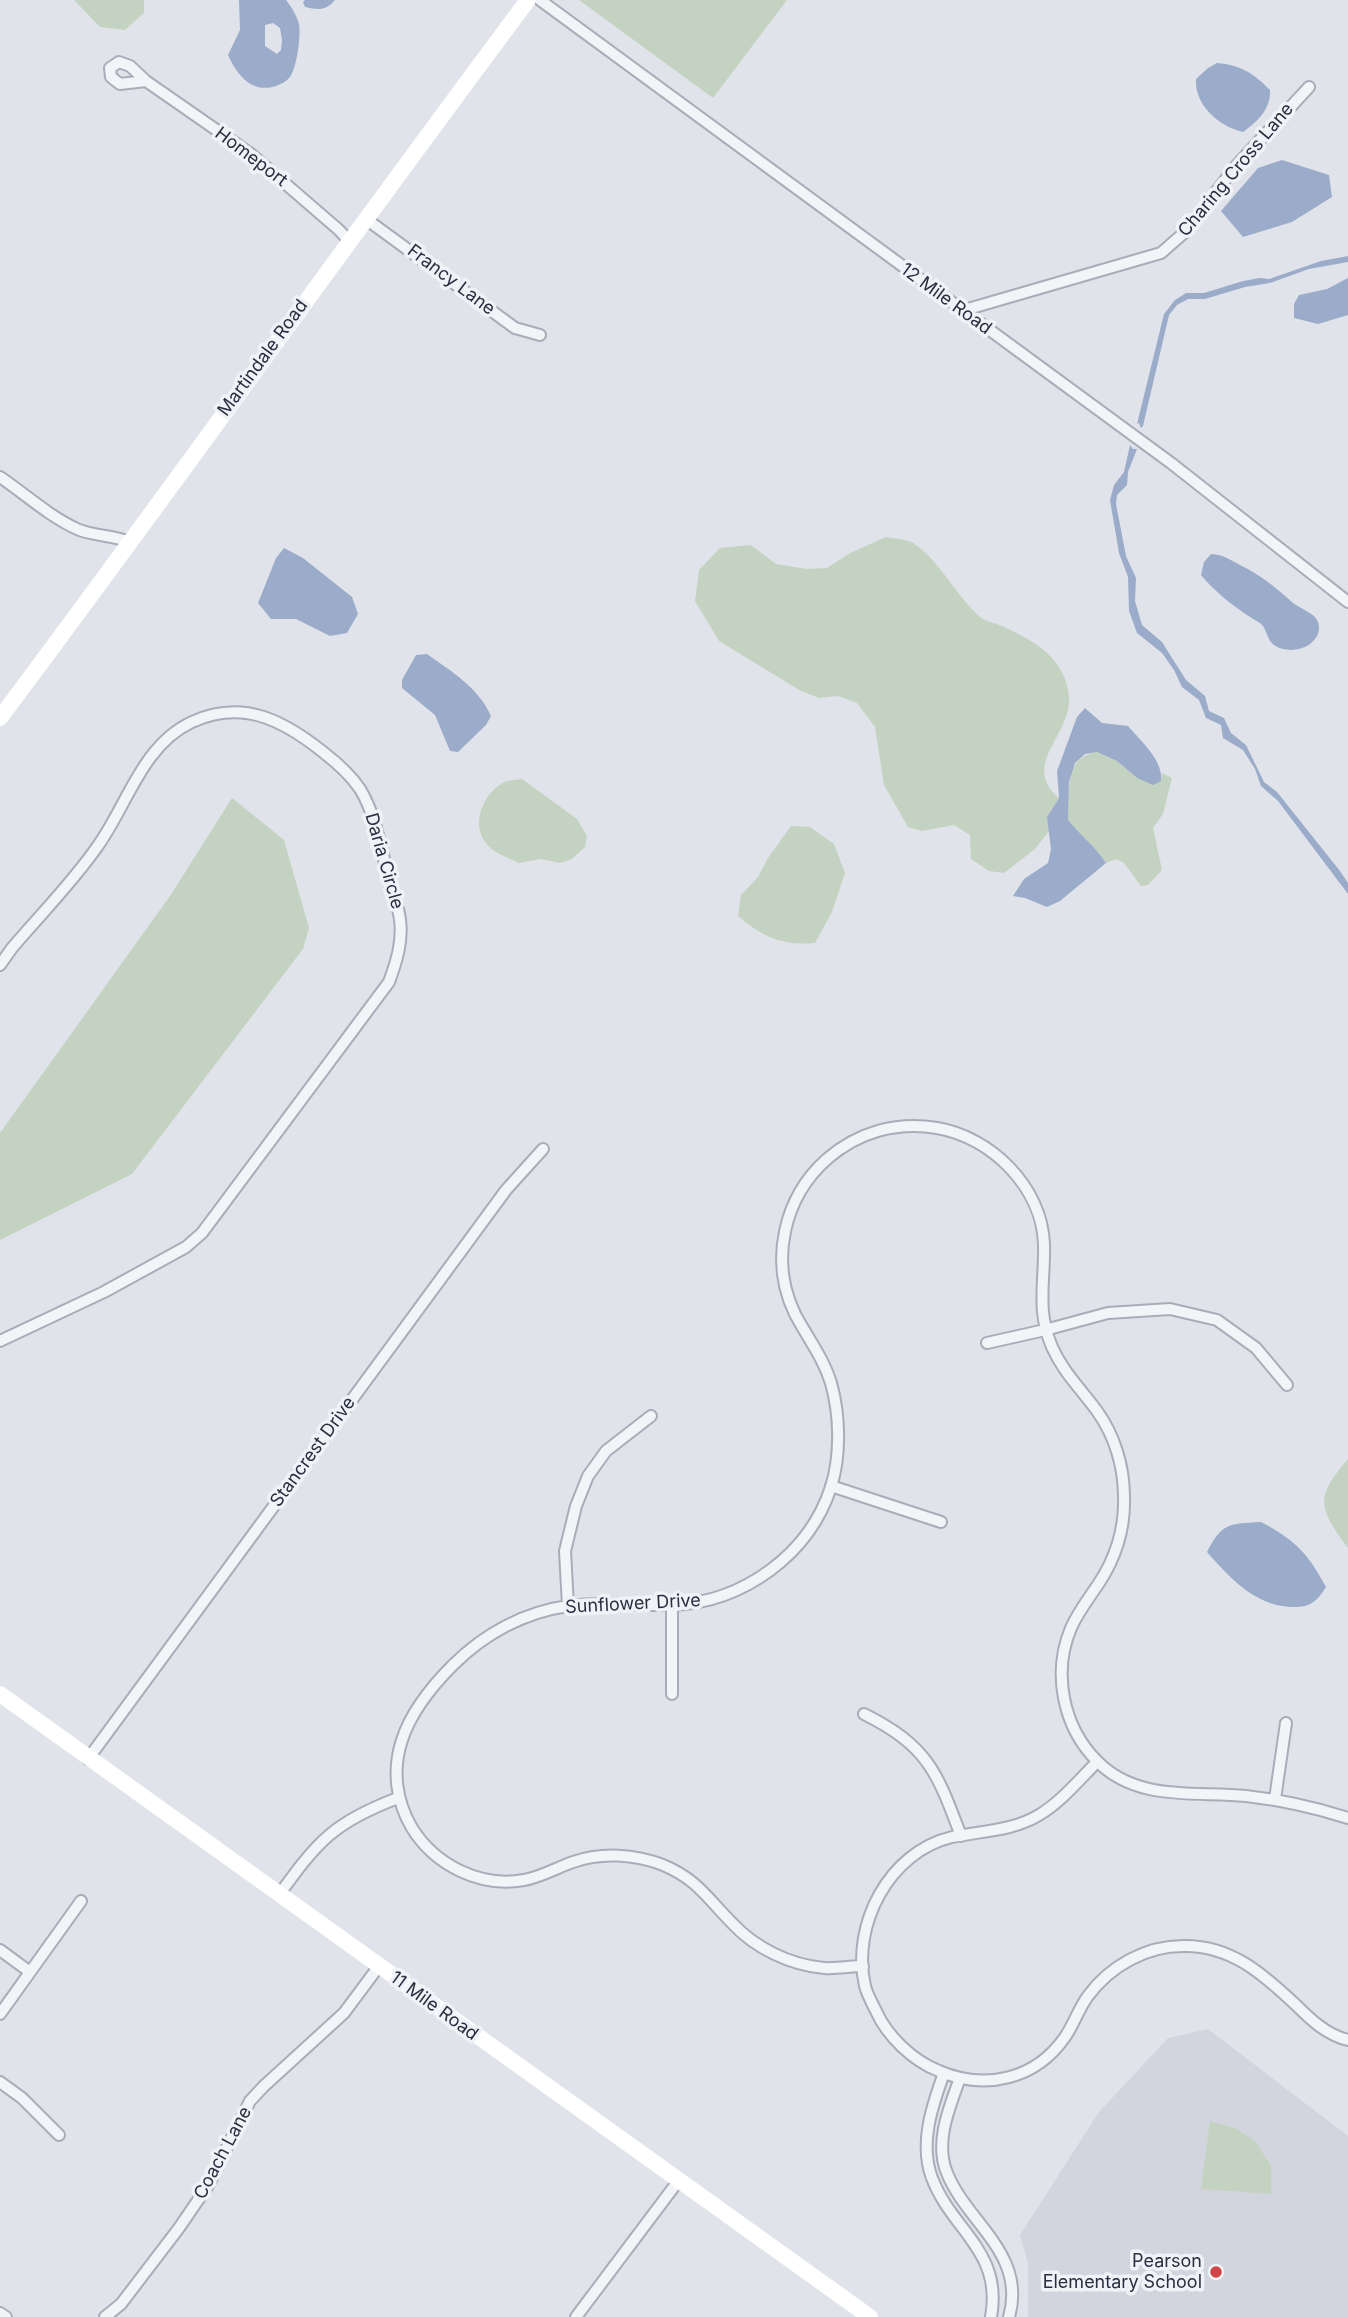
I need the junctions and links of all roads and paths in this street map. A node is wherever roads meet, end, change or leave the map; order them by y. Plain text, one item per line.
1 (528, 0) edge
2 (540, 0) edge
3 (146, 81) dead end
4 (1309, 87) dead end
5 (366, 219) junction
6 (349, 242) junction
7 (961, 311) junction
8 (540, 335) dead end
9 (0, 477) edge
10 (130, 542) junction
11 (1348, 603) edge
12 (0, 718) edge
13 (0, 965) edge
14 (543, 1149) dead end
15 (1045, 1330) junction
16 (0, 1341) edge
17 (987, 1343) dead end
18 (1287, 1385) dead end
19 (651, 1416) dead end
20 (831, 1486) junction
21 (941, 1522) dead end
22 (672, 1605) junction
23 (568, 1606) junction
24 (0, 1694) edge
25 (672, 1694) dead end
26 (864, 1714) dead end
27 (1286, 1723) dead end
28 (88, 1759) junction
29 (1097, 1762) junction
30 (398, 1798) junction
31 (1275, 1799) junction
32 (1348, 1818) edge
33 (961, 1836) junction
34 (279, 1895) junction
35 (81, 1901) dead end
36 (0, 1950) edge
37 (379, 1966) junction
38 (863, 1966) junction
39 (30, 1972) junction
40 (0, 2014) edge
41 (1348, 2040) edge
42 (944, 2073) junction
43 (960, 2078) junction
44 (0, 2082) edge
45 (928, 2129) junction
46 (943, 2132) junction
47 (59, 2135) dead end
48 (946, 2171) junction
49 (932, 2178) junction
50 (678, 2180) junction
51 (984, 2227) junction
52 (972, 2237) junction
53 (0, 2313) edge
54 (6, 2317) edge
55 (105, 2317) edge
56 (576, 2317) edge
57 (870, 2317) edge
58 (991, 2317) edge
59 (1009, 2317) edge

1 - 5 street, Martindale Road
2 - 7 street, 12 Mile Road
3 - 6 street, Homeport
4 - 7 street, Charing Cross Lane
5 - 6 street, Martindale Road
5 - 8 street, Francy Lane
6 - 10 street, Martindale Road
7 - 11 street, 12 Mile Road
9 - 10 street
10 - 12 street, Martindale Road
13 - 16 street, Daria Circle
14 - 28 street, Stancrest Drive
15 - 17 street
15 - 18 street
15 - 20 street, Sunflower Drive
15 - 29 street, Sunflower Drive
19 - 23 street
20 - 21 street
20 - 22 street, Sunflower Drive
22 - 23 street, Sunflower Drive
22 - 25 street
23 - 30 street, Sunflower Drive
24 - 28 street, 11 Mile Road
26 - 33 street
27 - 31 street
28 - 34 street, 11 Mile Road
29 - 31 street
29 - 33 street
30 - 34 street
30 - 38 street
31 - 32 street
33 - 38 street
34 - 37 street, 11 Mile Road
35 - 39 street
36 - 39 street
37 - 50 street, 11 Mile Road
37 - 55 street, Coach Lane
38 - 42 street
39 - 40 street
41 - 43 street
42 - 43 street
42 - 45 street
43 - 46 street
44 - 47 street
45 - 46 street
45 - 49 street
46 - 48 street
48 - 49 street
48 - 51 street
49 - 52 street
50 - 56 street
50 - 57 street, 11 Mile Road
51 - 52 street
51 - 59 street
52 - 58 street
53 - 54 street

